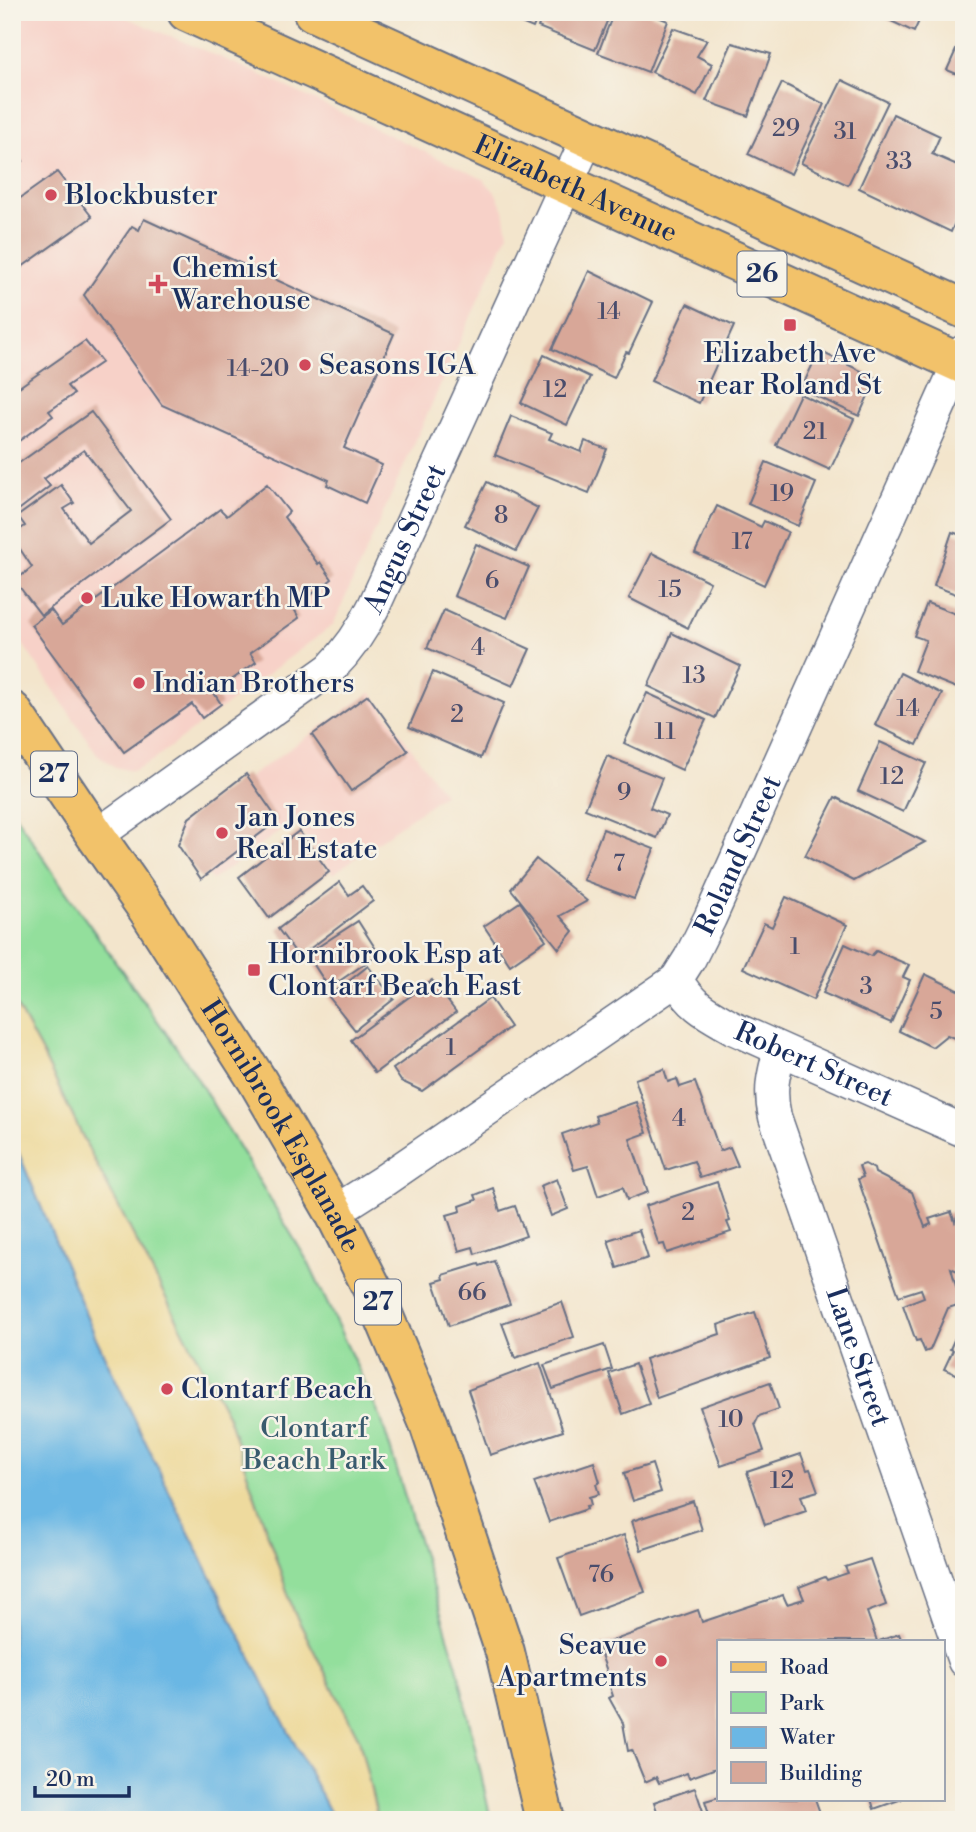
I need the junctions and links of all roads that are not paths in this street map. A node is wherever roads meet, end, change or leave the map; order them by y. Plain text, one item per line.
1 (187, 12) edge
2 (313, 12) edge
3 (587, 139) junction
4 (566, 185) junction
5 (964, 309) edge
6 (962, 360) edge
7 (12, 711) edge
8 (96, 836) junction
9 (676, 980) junction
10 (780, 1050) junction
11 (964, 1131) edge
12 (334, 1212) junction
13 (964, 1661) edge
14 (545, 1820) edge

1 - 4 main road, Elizabeth Avenue / 26
2 - 3 main road, Elizabeth Avenue / 26
3 - 4 street, Angus Street
3 - 5 main road, Elizabeth Avenue / 26
4 - 6 main road, Elizabeth Avenue / 26
4 - 8 street, Angus Street
6 - 9 street, Roland Street
7 - 8 main road, Hornibrook Esplanade / 27
8 - 12 main road, Hornibrook Esplanade / 27
9 - 10 street, Robert Street
9 - 12 street, Roland Street
10 - 11 street, Robert Street
10 - 13 street, Lane Street
12 - 14 main road, Hornibrook Esplanade / 27

